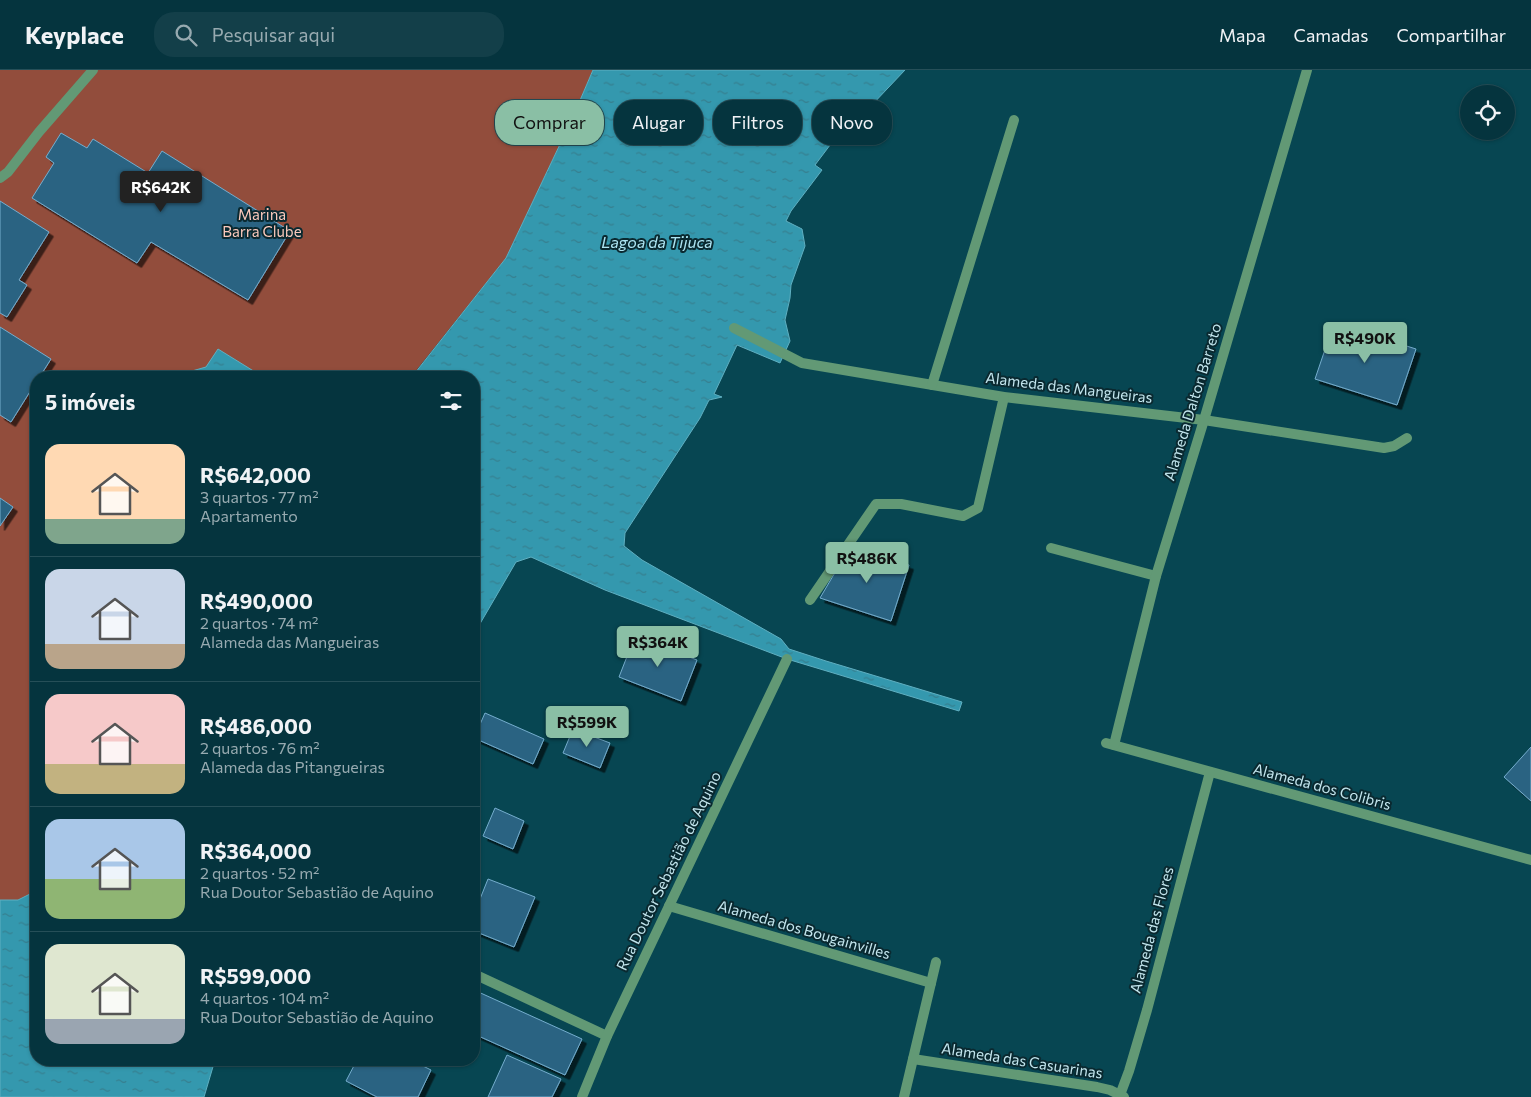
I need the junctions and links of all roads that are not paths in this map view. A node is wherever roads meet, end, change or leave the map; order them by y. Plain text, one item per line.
1 (92, 70) edge
2 (1307, 70) edge
3 (1014, 120) dead end
4 (0, 178) edge
5 (734, 328) dead end
6 (932, 385) junction
7 (1004, 396) junction
8 (1204, 420) junction
9 (1407, 438) dead end
10 (1051, 548) dead end
11 (1156, 576) junction
12 (810, 600) dead end
13 (787, 659) dead end
14 (1110, 744) joint
15 (1210, 772) junction
16 (1531, 860) edge
17 (668, 906) junction
18 (936, 962) dead end
19 (480, 977) edge
20 (931, 983) junction
21 (607, 1036) junction
22 (913, 1059) junction
23 (1122, 1096) edge
24 (582, 1097) edge
25 (904, 1097) edge

1 - 4 street
2 - 8 street, Alameda Dalton Barreto
3 - 6 street
5 - 6 street, Alameda das Mangueiras
6 - 7 street, Alameda das Mangueiras
7 - 8 street, Alameda das Mangueiras
7 - 12 street
8 - 9 street, Alameda das Mangueiras
8 - 11 street, Alameda Dalton Barreto
10 - 11 street
11 - 14 street, Alameda Dalton Barreto
13 - 17 street, Rua Doutor Sebastião de Aquino
14 - 15 street, Alameda dos Colibris
15 - 16 street, Alameda dos Colibris
15 - 23 street, Alameda das Flores
17 - 20 street, Alameda dos Bougainvilles
17 - 21 street, Rua Doutor Sebastião de Aquino
18 - 20 street
19 - 21 street
20 - 22 street
21 - 24 street, Rua Doutor Sebastião de Aquino
22 - 23 street, Alameda das Casuarinas
22 - 25 street

